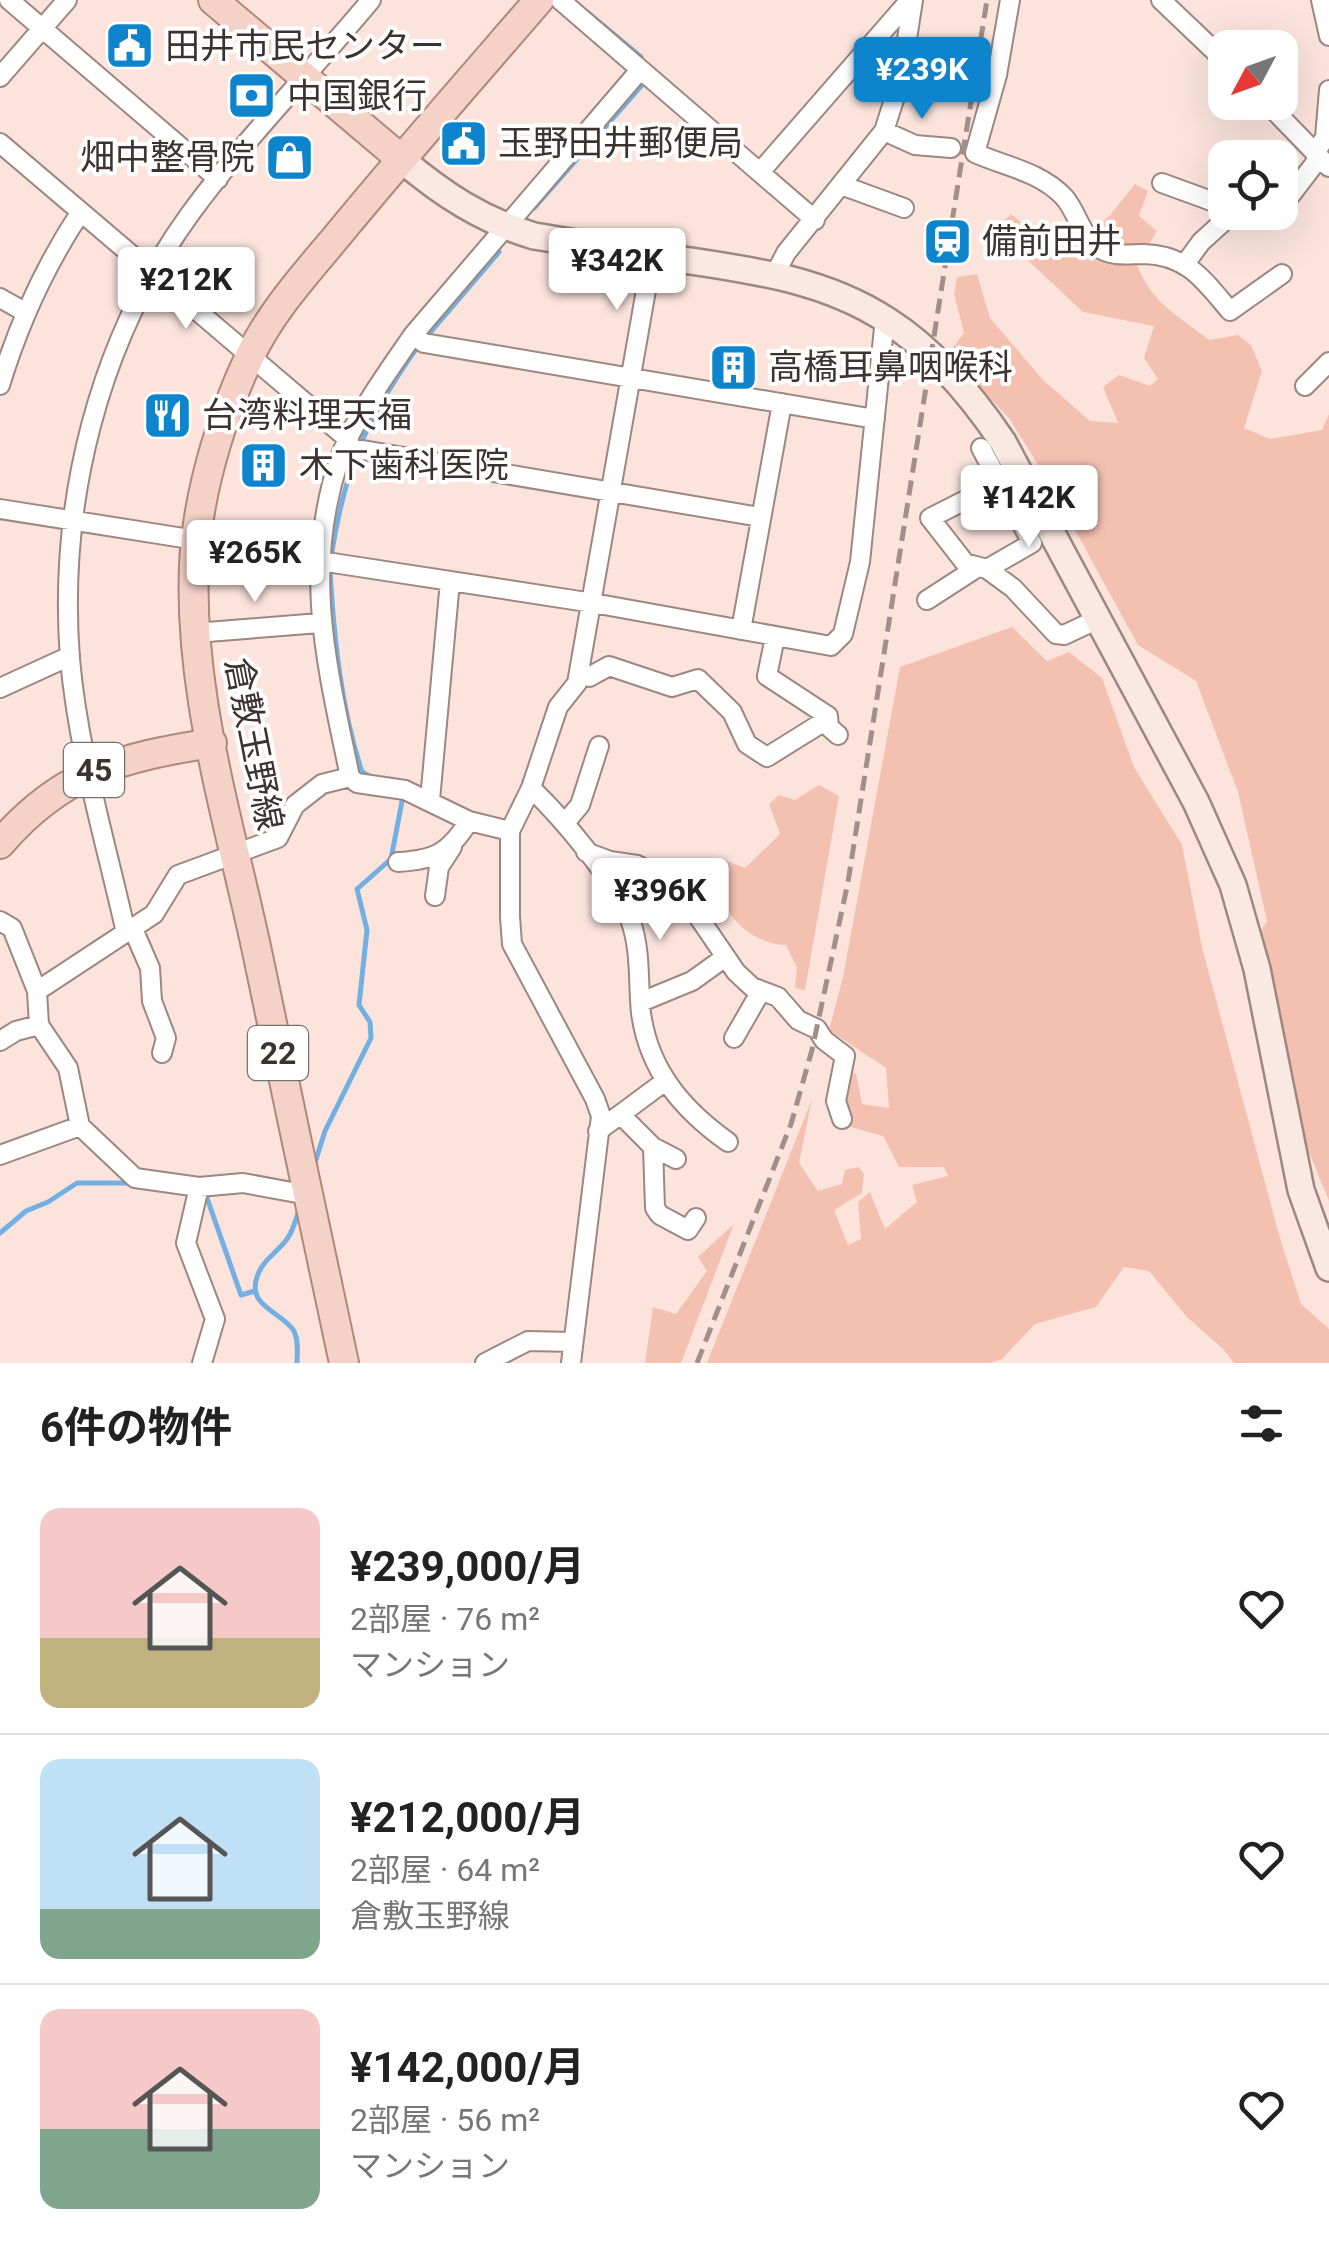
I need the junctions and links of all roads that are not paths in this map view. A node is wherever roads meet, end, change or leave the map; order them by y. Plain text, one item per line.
1 (10, 0) edge
2 (68, 0) edge
3 (214, 0) edge
4 (371, 0) edge
5 (539, 0) edge
6 (560, 0) edge
7 (912, 0) edge
8 (1010, 0) edge
9 (1161, 0) edge
10 (1321, 0) edge
11 (42, 28) junction
12 (1329, 36) edge
13 (1208, 45) edge
14 (640, 72) junction
15 (0, 77) edge
16 (306, 78) junction
17 (1329, 90) edge
18 (1283, 120) edge
19 (884, 131) junction
20 (0, 143) edge
21 (951, 148) dead end
22 (401, 159) junction
23 (1321, 160) edge
24 (760, 172) junction
25 (218, 179) junction
26 (1162, 183) dead end
27 (841, 185) junction
28 (1298, 187) edge
29 (1208, 200) edge
30 (904, 208) dead end
31 (80, 213) junction
32 (816, 220) junction
33 (507, 228) junction
34 (1214, 230) edge
35 (652, 256) junction
36 (1185, 264) junction
37 (152, 272) junction
38 (775, 274) junction
39 (1282, 274) dead end
40 (0, 298) edge
41 (25, 312) junction
42 (884, 318) junction
43 (414, 335) junction
44 (250, 355) junction
45 (1329, 362) edge
46 (630, 378) junction
47 (0, 384) edge
48 (1304, 386) dead end
49 (782, 402) junction
50 (875, 419) junction
51 (347, 444) junction
52 (981, 448) dead end
53 (1000, 483) junction
54 (611, 494) junction
55 (0, 509) edge
56 (760, 517) junction
57 (71, 520) junction
58 (196, 540) junction
59 (320, 561) junction
60 (982, 568) junction
61 (450, 581) junction
62 (927, 600) dead end
63 (593, 603) junction
64 (1098, 619) junction
65 (320, 623) junction
66 (741, 630) junction
67 (195, 634) junction
68 (775, 637) junction
69 (70, 656) junction
70 (579, 674) junction
71 (0, 688) edge
72 (212, 742) junction
73 (599, 746) dead end
74 (89, 772) junction
75 (350, 777) junction
76 (532, 788) junction
77 (430, 800) junction
78 (469, 821) junction
79 (565, 823) junction
80 (510, 831) junction
81 (455, 842) junction
82 (0, 844) edge
83 (586, 852) junction
84 (237, 856) junction
85 (398, 862) dead end
86 (698, 877) dead end
87 (676, 884) junction
88 (436, 896) dead end
89 (0, 920) edge
90 (130, 931) junction
91 (724, 958) junction
92 (761, 990) junction
93 (37, 991) junction
94 (641, 1002) junction
95 (40, 1024) junction
96 (734, 1038) dead end
97 (0, 1041) edge
98 (162, 1052) dead end
99 (664, 1082) junction
100 (621, 1115) junction
101 (842, 1120) dead end
102 (80, 1126) junction
103 (598, 1131) junction
104 (728, 1142) dead end
105 (652, 1147) junction
106 (0, 1155) edge
107 (676, 1159) dead end
108 (199, 1187) junction
109 (308, 1195) junction
110 (696, 1218) dead end
111 (1329, 1268) edge
112 (573, 1342) junction
113 (202, 1363) edge
114 (344, 1363) edge
115 (485, 1363) edge
116 (571, 1363) edge

1 - 11 street
2 - 11 street
3 - 16 main road
4 - 16 street
5 - 22 main road, 倉敷玉野線 / 22
6 - 14 street
7 - 19 street
7 - 24 street
8 - 36 street
9 - 13 street
10 - 12 street
11 - 15 street
11 - 25 street
14 - 24 street
14 - 33 street
16 - 22 main road
16 - 25 street
17 - 23 street
18 - 23 street
19 - 21 street
19 - 27 street
20 - 31 street
22 - 33 street
22 - 44 main road, 倉敷玉野線 / 22
23 - 28 street
24 - 32 street
25 - 37 street
26 - 29 street
27 - 30 street
27 - 32 street
31 - 37 street
31 - 41 street
32 - 38 street
33 - 35 street
33 - 43 street
34 - 36 street
35 - 38 street
35 - 46 street
36 - 39 street
37 - 44 street
37 - 57 street
38 - 42 street
40 - 41 street
41 - 47 street
42 - 50 street
42 - 64 street
43 - 46 street
43 - 51 street
44 - 51 street
44 - 58 main road, 倉敷玉野線 / 22
45 - 48 street
46 - 49 street
46 - 54 street
49 - 50 street
49 - 56 street
50 - 68 street
51 - 54 street
51 - 59 street
52 - 53 street
53 - 60 street
53 - 60 street
54 - 56 street
54 - 63 street
55 - 57 street
56 - 66 street
57 - 58 street
57 - 69 street
58 - 67 main road, 倉敷玉野線 / 22
59 - 61 street
59 - 65 street
60 - 62 street
60 - 64 street
61 - 63 street
61 - 77 street
63 - 66 street
63 - 70 street
64 - 111 street
65 - 67 street
65 - 75 street
66 - 68 street
67 - 72 main road, 倉敷玉野線 / 22
68 - 70 street
69 - 71 street
69 - 74 street
70 - 76 street
72 - 74 main road, 45
72 - 84 main road, 倉敷玉野線 / 22
73 - 79 street
74 - 82 main road, 45
74 - 90 street
75 - 77 street
75 - 84 street
76 - 79 street
76 - 80 street
77 - 78 street
78 - 80 street
78 - 81 street
79 - 83 street
80 - 103 street
81 - 85 street
81 - 88 street
83 - 87 street
83 - 94 street
84 - 90 street
84 - 109 main road, 倉敷玉野線 / 22
86 - 87 street
87 - 91 street
89 - 93 street
90 - 93 street
90 - 98 street
91 - 92 street
91 - 94 street
92 - 96 street
92 - 101 street
93 - 95 street
94 - 99 street
95 - 97 street
95 - 102 street
99 - 100 street
99 - 104 street
100 - 103 street
100 - 105 street
102 - 106 street
102 - 108 street
103 - 112 street
105 - 107 street
105 - 110 street
108 - 109 street
108 - 113 street
109 - 114 main road, 倉敷玉野線 / 22
112 - 115 street
112 - 116 street

